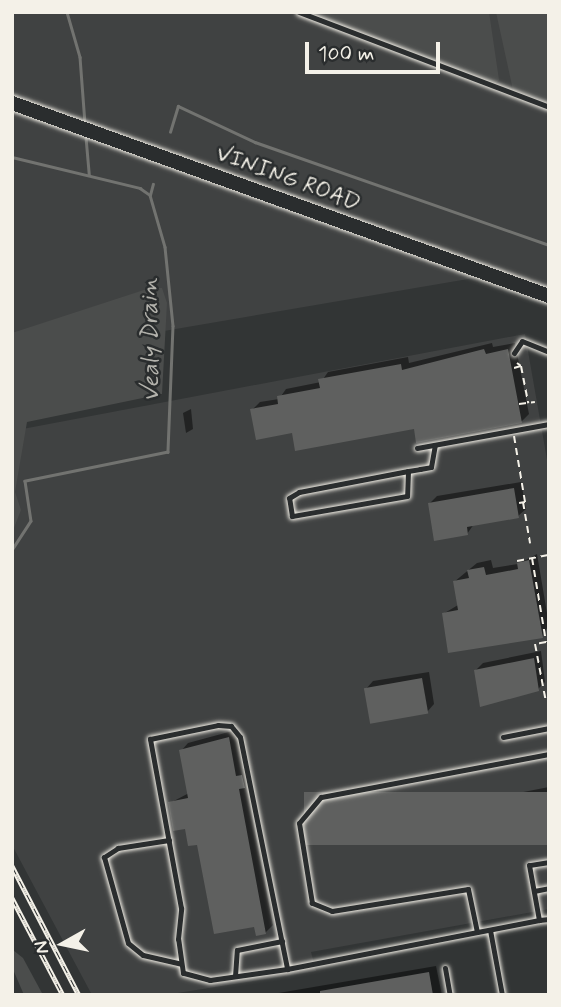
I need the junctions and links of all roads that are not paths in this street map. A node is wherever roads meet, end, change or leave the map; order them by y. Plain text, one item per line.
1 (299, 12) edge
2 (12, 103) edge
3 (549, 107) edge
4 (546, 295) edge
5 (549, 352) edge
6 (514, 353) dead end
7 (549, 424) edge
8 (435, 445) junction
9 (417, 448) dead end
10 (408, 471) junction
11 (549, 728) edge
12 (503, 737) dead end
13 (549, 754) edge
14 (169, 840) junction
15 (549, 862) edge
16 (549, 888) edge
17 (534, 891) junction
18 (549, 919) edge
19 (539, 920) junction
20 (490, 930) junction
21 (477, 932) junction
22 (282, 941) junction
23 (181, 964) junction
24 (446, 968) dead end
25 (287, 969) junction
26 (235, 976) junction
27 (450, 995) edge
28 (502, 995) edge

1 - 3 lane
2 - 4 main road, VINING ROAD
5 - 6 lane
7 - 8 lane
8 - 9 lane
8 - 10 lane
10 - 10 lane
11 - 12 lane
13 - 21 lane
14 - 22 lane
14 - 23 lane
14 - 23 lane
15 - 17 lane
16 - 17 lane
17 - 19 lane
18 - 19 lane
19 - 20 lane
20 - 21 lane
20 - 28 lane
21 - 25 lane
22 - 25 lane
22 - 26 lane
23 - 26 lane
24 - 27 lane
25 - 26 lane

